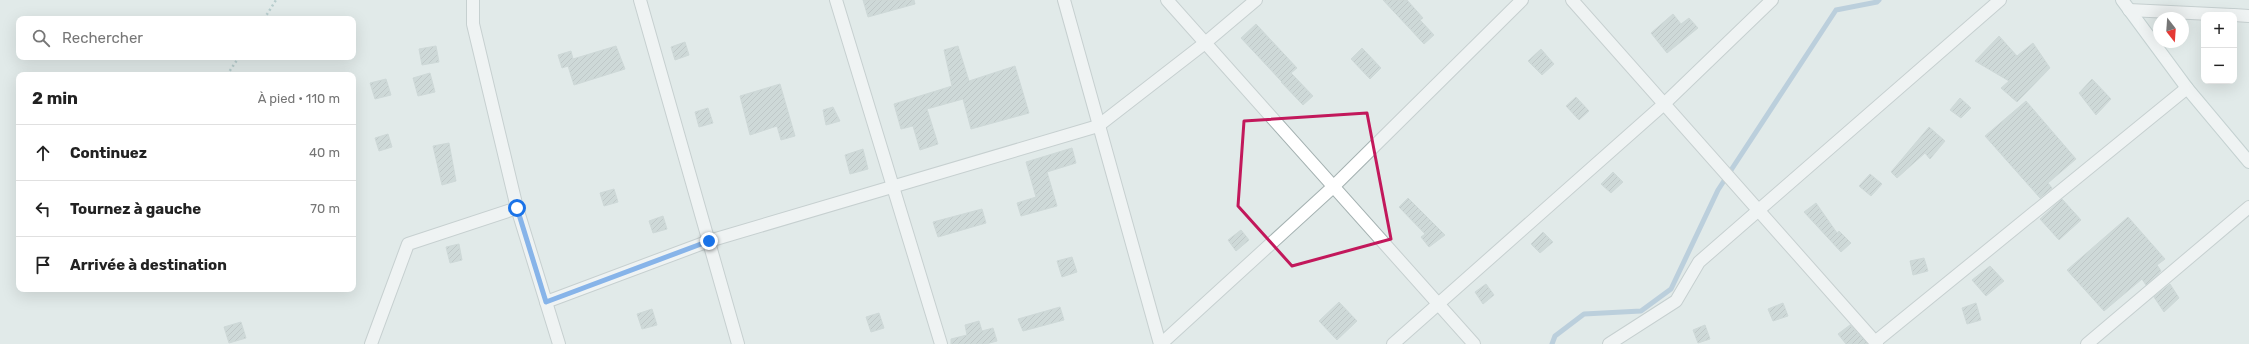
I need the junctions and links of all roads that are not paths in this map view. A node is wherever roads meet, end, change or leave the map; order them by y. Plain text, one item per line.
1 (473, 0) edge
2 (640, 0) edge
3 (836, 0) edge
4 (1064, 0) edge
5 (1167, 0) edge
6 (1256, 0) edge
7 (1522, 0) edge
8 (1572, 0) edge
9 (1772, 0) edge
10 (2000, 0) edge
11 (2126, 5) edge
12 (2201, 12) edge
13 (2237, 15) edge
14 (2249, 16) edge
15 (1205, 43) junction
16 (2187, 88) junction
17 (1664, 104) junction
18 (1098, 126) junction
19 (2249, 162) edge
20 (893, 185) junction
21 (1333, 187) junction
22 (2249, 207) edge
23 (517, 208) junction
24 (1759, 211) junction
25 (709, 241) junction
26 (546, 302) junction
27 (1438, 305) junction
28 (1876, 343) edge
29 (371, 344) edge
30 (559, 344) edge
31 (738, 344) edge
32 (941, 344) edge
33 (1161, 344) edge
34 (1393, 344) edge
35 (1474, 344) edge
36 (1609, 344) edge
37 (2087, 344) edge

1 - 23 street
2 - 25 street
3 - 20 street
4 - 18 street
5 - 15 street
6 - 15 street
7 - 21 street
8 - 17 street
9 - 17 street
10 - 24 street
11 - 12 street
11 - 16 street
13 - 14 street
15 - 18 street
15 - 21 street
16 - 19 street
16 - 28 street
17 - 24 street
17 - 27 street
18 - 20 street
18 - 33 street
20 - 25 street
20 - 32 street
21 - 27 street
21 - 33 street
22 - 37 street
23 - 26 street
23 - 29 street
24 - 28 street
24 - 36 street
25 - 26 street
25 - 31 street
26 - 30 street
27 - 34 street
27 - 35 street

